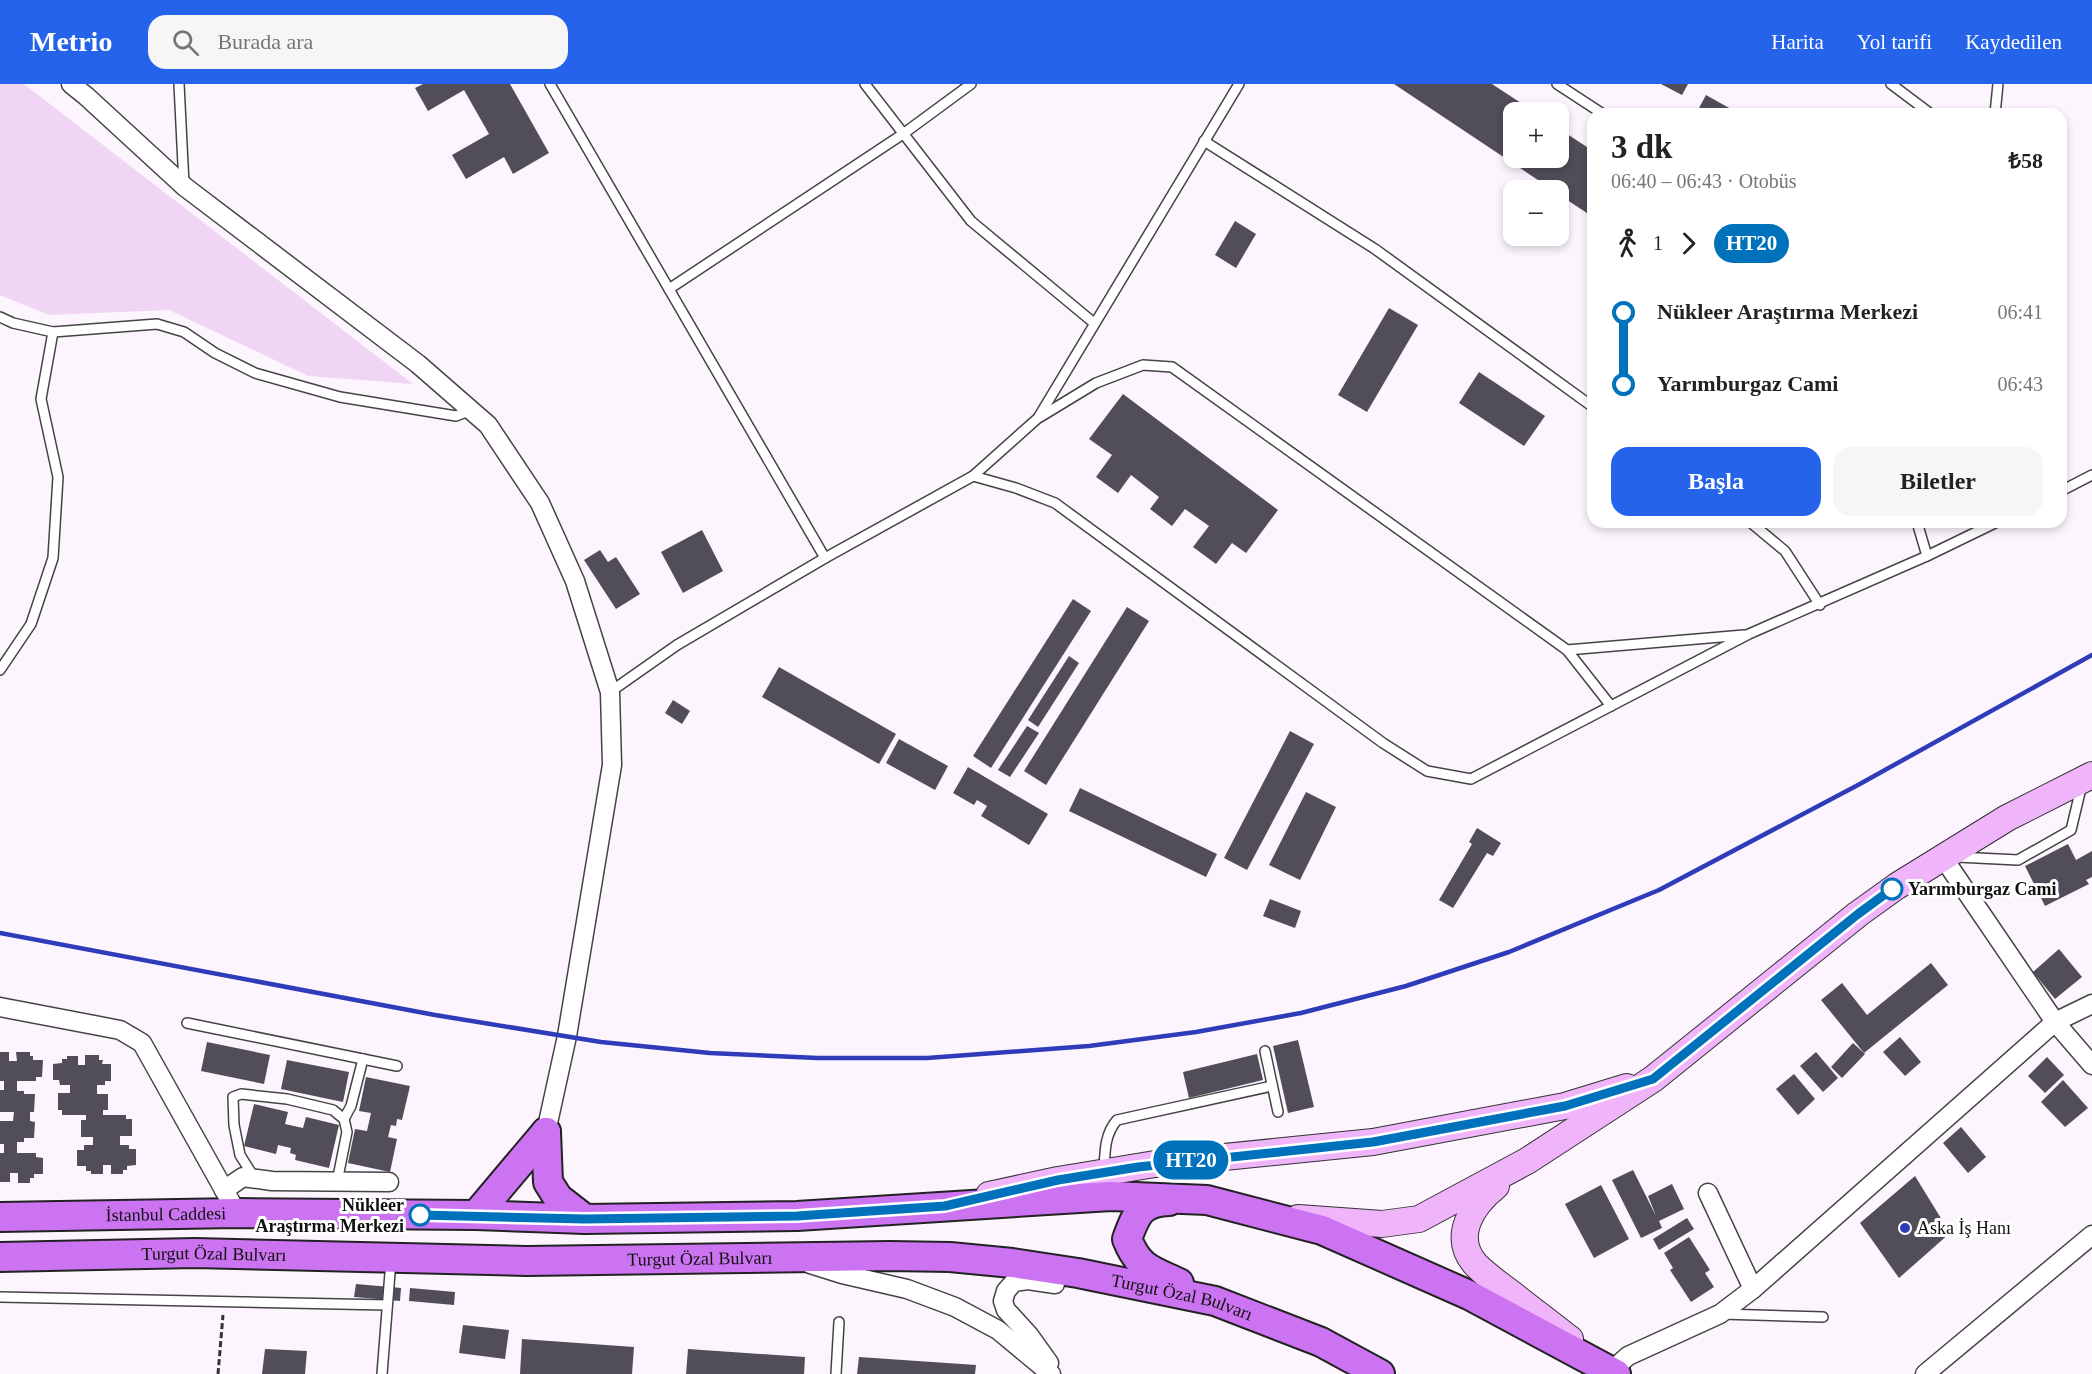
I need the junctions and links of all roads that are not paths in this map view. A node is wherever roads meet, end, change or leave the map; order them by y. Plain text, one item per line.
1 (70, 84) edge
2 (179, 84) edge
3 (550, 84) edge
4 (865, 84) edge
5 (971, 84) edge
6 (1239, 84) edge
7 (1557, 84) edge
8 (1891, 84) edge
9 (1998, 84) edge
10 (1595, 108) edge
11 (1923, 108) edge
12 (1996, 108) edge
13 (903, 134) junction
14 (1204, 141) junction
15 (184, 187) junction
16 (669, 289) junction
17 (0, 317) edge
18 (1094, 323) junction
19 (53, 332) junction
20 (1587, 403) edge
21 (471, 410) junction
22 (1038, 418) junction
23 (973, 476) junction
24 (2092, 476) edge
25 (2067, 488) edge
26 (1757, 528) edge
27 (1919, 528) edge
28 (1985, 528) edge
29 (1927, 556) junction
30 (825, 558) junction
31 (1820, 605) junction
32 (1749, 634) junction
33 (1567, 650) junction
34 (0, 670) edge
35 (610, 692) junction
36 (1611, 706) junction
37 (2088, 777) edge
38 (1942, 856) junction
39 (2092, 1004) edge
40 (0, 1006) edge
41 (2055, 1022) junction
42 (187, 1023) dead end
43 (1265, 1052) dead end
44 (363, 1059) junction
45 (2092, 1065) edge
46 (397, 1066) dead end
47 (1653, 1079) junction
48 (1272, 1086) junction
49 (1278, 1112) dead end
50 (344, 1119) junction
51 (546, 1132) junction
52 (1527, 1161) junction
53 (1103, 1172) junction
54 (255, 1179) junction
55 (337, 1182) junction
56 (390, 1182) dead end
57 (1708, 1193) dead end
58 (1207, 1200) junction
59 (231, 1201) junction
60 (945, 1206) junction
61 (476, 1215) junction
62 (1270, 1216) junction
63 (0, 1217) edge
64 (585, 1219) junction
65 (2092, 1235) edge
66 (0, 1257) edge
67 (391, 1258) junction
68 (794, 1258) junction
69 (1125, 1283) junction
70 (1754, 1289) junction
71 (0, 1297) edge
72 (1215, 1301) junction
73 (387, 1305) junction
74 (1720, 1314) junction
75 (1823, 1317) dead end
76 (838, 1322) dead end
77 (1614, 1373) edge
78 (382, 1374) edge
79 (836, 1374) edge
80 (1051, 1374) edge
81 (1056, 1374) edge
82 (1380, 1374) edge
83 (1924, 1374) edge

1 - 15 street
2 - 15 lane
3 - 16 lane
4 - 13 lane
5 - 13 lane
6 - 14 lane
7 - 10 lane
8 - 11 lane
9 - 12 lane
13 - 16 lane
13 - 18 lane
14 - 18 lane
14 - 20 lane
15 - 21 street
16 - 30 lane
17 - 19 lane
18 - 22 lane
19 - 21 lane
19 - 34 lane
21 - 35 street
22 - 23 lane
22 - 33 lane
23 - 30 lane
23 - 36 lane
24 - 25 lane
26 - 31 lane
27 - 29 lane
28 - 29 lane
29 - 31 lane
30 - 35 lane
31 - 32 lane
32 - 33 lane
32 - 36 lane
33 - 36 lane
35 - 51 street
37 - 38 street
37 - 38 lane
38 - 41 street
38 - 47 street
39 - 41 street
40 - 59 street
41 - 45 street
41 - 70 street
42 - 44 lane
43 - 48 lane
44 - 46 lane
44 - 50 lane
47 - 52 street
47 - 53 street
48 - 49 lane
48 - 53 lane
50 - 54 lane
50 - 55 lane
51 - 61 main road
51 - 64 main road
52 - 62 street
52 - 77 street
53 - 60 street
54 - 55 street
54 - 59 street
55 - 56 street
57 - 70 street
58 - 60 main road
58 - 62 main road
58 - 72 main road
59 - 61 main road, İstanbul Caddesi
59 - 63 main road, İstanbul Caddesi
60 - 64 main road, İstanbul Caddesi
61 - 64 main road, İstanbul Caddesi
62 - 77 main road
65 - 83 street
66 - 67 main road, Turgut Özal Bulvarı
67 - 68 main road, Turgut Özal Bulvarı
67 - 73 lane
68 - 69 main road, Turgut Özal Bulvarı
68 - 80 street
69 - 72 main road, Turgut Özal Bulvarı
69 - 81 street
70 - 74 street
71 - 73 lane
72 - 82 main road, Turgut Özal Bulvarı
73 - 78 lane
74 - 75 lane
74 - 77 street
76 - 79 lane

